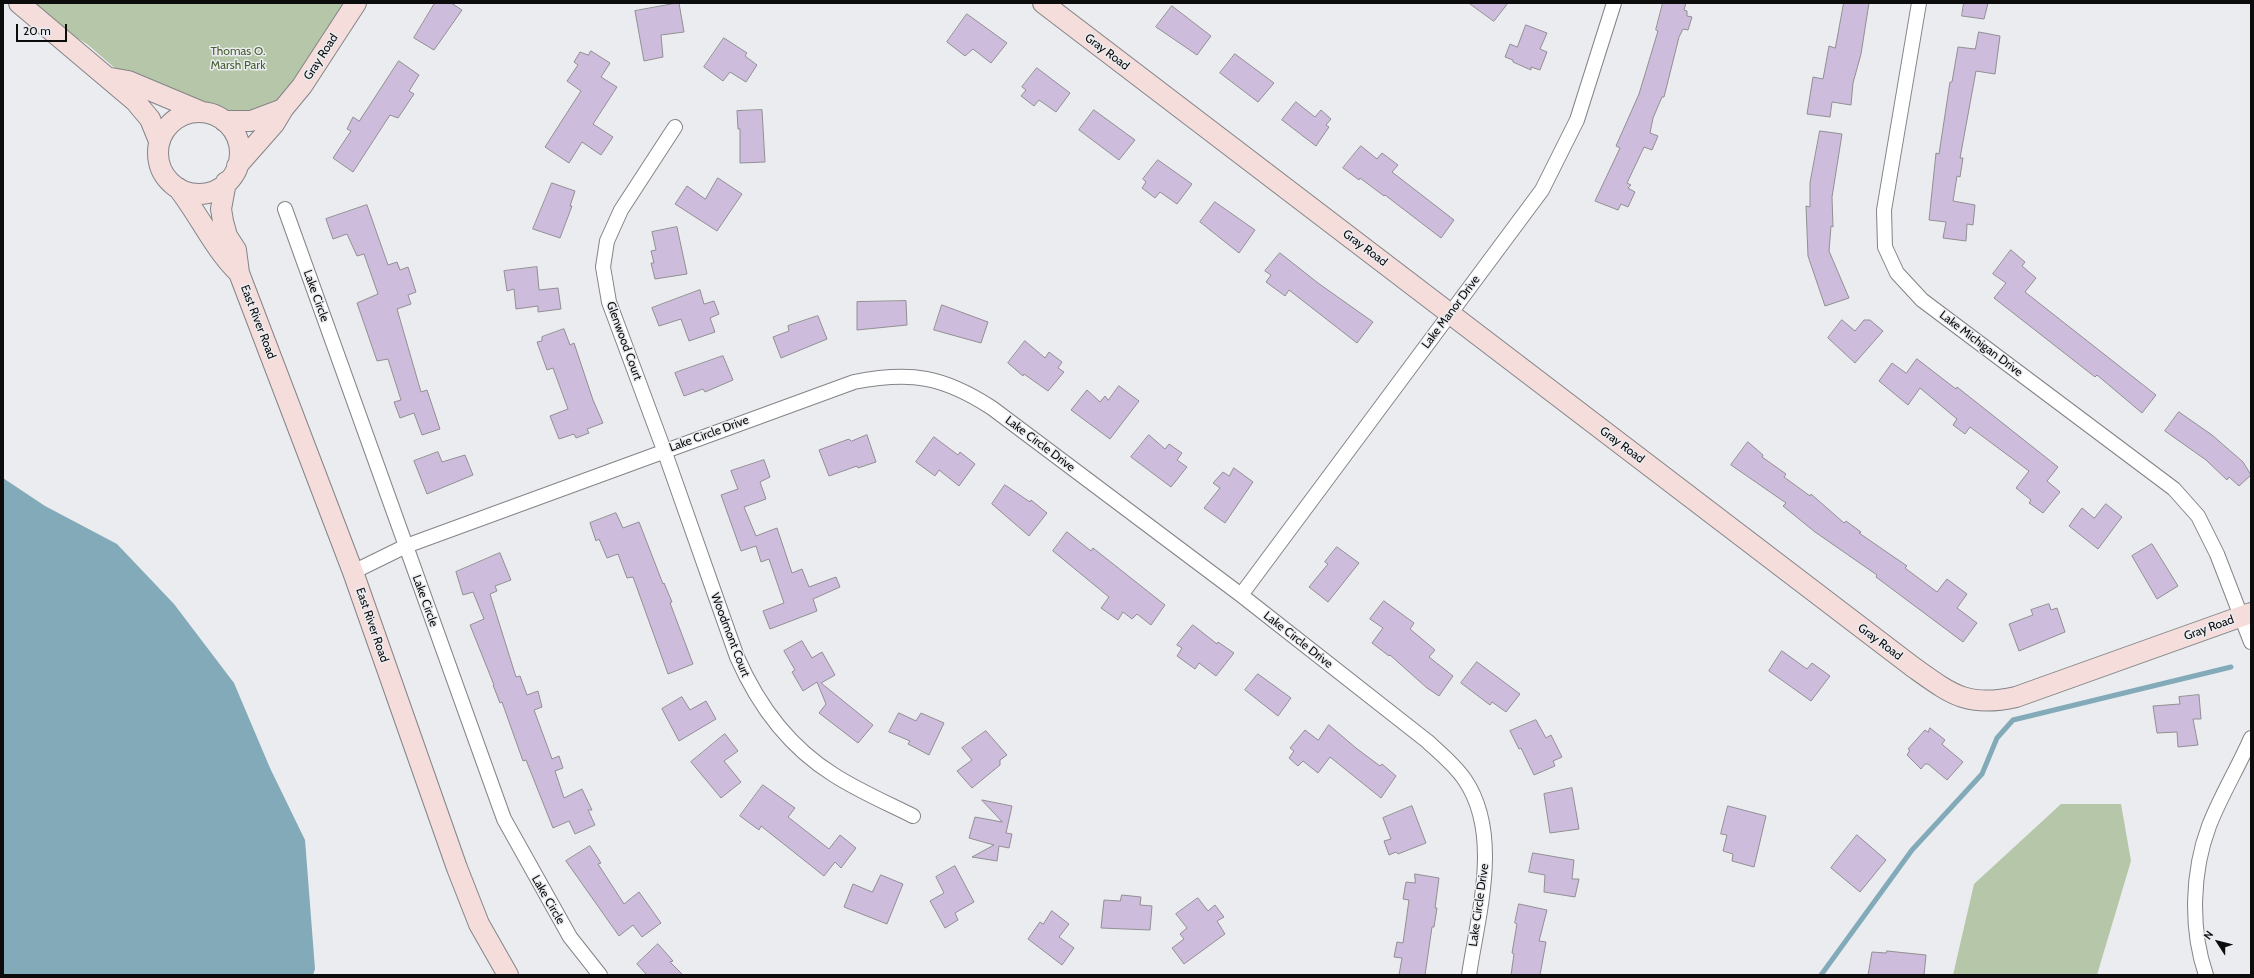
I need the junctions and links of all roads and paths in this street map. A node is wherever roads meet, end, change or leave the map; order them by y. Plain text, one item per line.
1 (19, 3) edge
2 (356, 3) edge
3 (1043, 3) edge
4 (1614, 3) edge
5 (1919, 3) edge
6 (109, 78) junction
7 (283, 109) junction
8 (202, 112) junction
9 (224, 121) junction
10 (675, 126) dead end
11 (160, 141) junction
12 (232, 174) junction
13 (178, 188) junction
14 (285, 210) dead end
15 (239, 273) junction
16 (1450, 313) junction
17 (664, 450) junction
18 (406, 546) junction
19 (353, 572) junction
20 (1241, 596) junction
21 (2246, 614) edge
22 (2251, 642) edge
23 (2251, 738) edge
24 (912, 816) dead end
25 (508, 975) edge
26 (600, 975) edge
27 (1469, 975) edge
28 (2206, 975) edge

1 - 6 street
2 - 7 street, Gray Road
3 - 16 street, Gray Road
4 - 16 street, Lake Manor Drive
5 - 21 street, Lake Michigan Drive
6 - 8 street
6 - 11 street
7 - 9 street, Gray Road
7 - 12 street, Gray Road
8 - 9 street
8 - 11 street
9 - 12 street
10 - 17 street, Glenwood Court
11 - 13 street
12 - 13 street
12 - 15 street, East River Road
13 - 15 street, East River Road
14 - 18 street, Lake Circle
15 - 19 street, East River Road
16 - 20 street, Lake Manor Drive
16 - 21 street, Gray Road
17 - 18 street, Lake Circle Drive
17 - 20 street, Lake Circle Drive
17 - 24 street, Woodmont Court
18 - 19 street, Lake Circle Drive
18 - 26 street, Lake Circle
19 - 25 street, East River Road
20 - 27 street, Lake Circle Drive
21 - 22 street, Lake Michigan Drive
23 - 28 street

